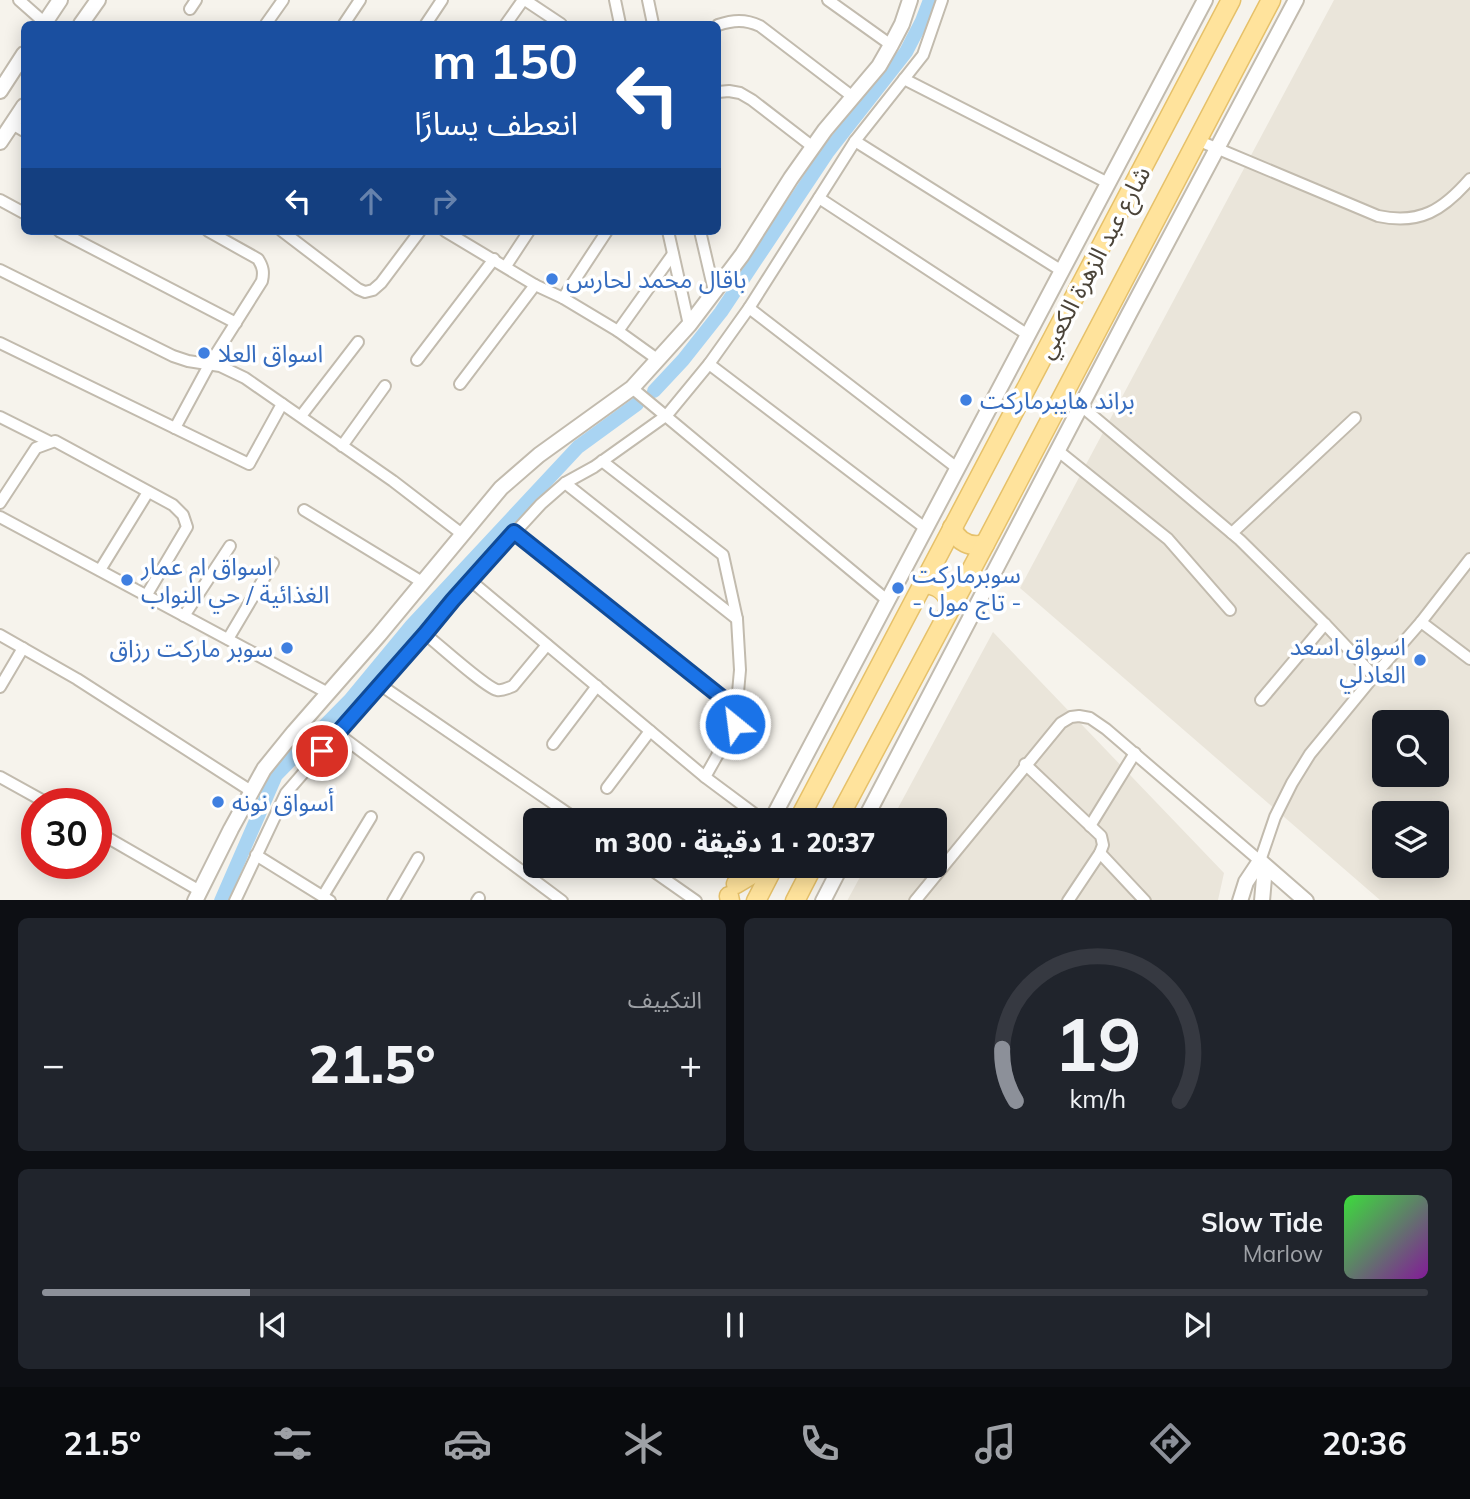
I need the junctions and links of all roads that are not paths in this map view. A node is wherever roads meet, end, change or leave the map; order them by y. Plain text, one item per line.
1 (19, 0) edge
2 (60, 0) edge
3 (97, 0) edge
4 (283, 0) edge
5 (360, 0) edge
6 (443, 0) edge
7 (524, 0) edge
8 (615, 0) edge
9 (648, 0) edge
10 (828, 0) edge
11 (910, 0) edge
12 (942, 0) edge
13 (1205, 0) edge
14 (1231, 0) edge
15 (1271, 0) edge
16 (1296, 0) edge
17 (42, 21) edge
18 (47, 21) edge
19 (82, 21) edge
20 (268, 21) edge
21 (346, 21) edge
22 (428, 21) edge
23 (508, 21) edge
24 (556, 21) edge
25 (619, 21) edge
26 (652, 21) edge
27 (721, 24) edge
28 (891, 45) junction
29 (21, 65) edge
30 (904, 79) junction
31 (0, 91) edge
32 (721, 92) edge
33 (853, 97) junction
34 (18, 128) edge
35 (1197, 140) junction
36 (855, 141) junction
37 (0, 142) edge
38 (813, 147) junction
39 (1217, 149) junction
40 (1470, 179) edge
41 (1108, 183) junction
42 (819, 198) junction
43 (0, 200) edge
44 (21, 211) edge
45 (67, 235) edge
46 (215, 235) edge
47 (287, 235) edge
48 (417, 235) edge
49 (454, 235) edge
50 (526, 235) edge
51 (604, 235) edge
52 (669, 235) edge
53 (701, 235) edge
54 (673, 254) junction
55 (494, 259) junction
56 (506, 266) junction
57 (0, 270) edge
58 (1062, 271) junction
59 (535, 285) junction
60 (714, 292) junction
61 (564, 298) junction
62 (748, 308) junction
63 (236, 323) junction
64 (689, 325) junction
65 (618, 331) junction
66 (1028, 335) junction
67 (358, 342) dead end
68 (0, 343) edge
69 (657, 359) junction
70 (417, 360) dead end
71 (709, 364) junction
72 (209, 365) junction
73 (460, 384) dead end
74 (385, 386) dead end
75 (632, 388) junction
76 (282, 404) junction
77 (1080, 405) junction
78 (667, 415) junction
79 (301, 416) junction
80 (0, 417) edge
81 (1355, 418) dead end
82 (175, 428) junction
83 (50, 442) junction
84 (342, 446) junction
85 (1057, 450) junction
86 (601, 461) junction
87 (957, 468) junction
88 (565, 483) junction
89 (5, 484) edge
90 (148, 492) junction
91 (0, 503) edge
92 (304, 510) dead end
93 (0, 517) edge
94 (925, 528) junction
95 (952, 528) junction
96 (514, 532) junction
97 (462, 534) junction
98 (1231, 534) junction
99 (985, 544) junction
100 (230, 546) dead end
101 (1470, 559) edge
102 (273, 563) dead end
103 (100, 570) junction
104 (471, 581) junction
105 (422, 582) junction
106 (922, 584) junction
107 (146, 596) junction
108 (887, 600) junction
109 (951, 608) junction
110 (1230, 610) dead end
111 (184, 616) junction
112 (737, 619) junction
113 (1421, 622) junction
114 (1325, 624) junction
115 (425, 634) junction
116 (0, 635) edge
117 (228, 639) junction
118 (547, 645) junction
119 (23, 648) junction
120 (1470, 659) edge
121 (1374, 676) junction
122 (379, 684) junction
123 (597, 686) junction
124 (0, 687) edge
125 (328, 693) junction
126 (1261, 700) dead end
127 (736, 715) junction
128 (650, 731) junction
129 (337, 733) junction
130 (553, 744) dead end
131 (1135, 753) junction
132 (1026, 764) junction
133 (0, 776) edge
134 (705, 777) junction
135 (21, 788) edge
136 (607, 788) dead end
137 (251, 791) junction
138 (560, 808) edge
139 (747, 808) edge
140 (778, 808) edge
141 (805, 808) edge
142 (844, 808) edge
143 (871, 808) edge
144 (371, 817) dead end
145 (1090, 825) junction
146 (112, 841) edge
147 (1100, 853) junction
148 (256, 855) junction
149 (418, 858) dead end
150 (1260, 861) junction
151 (663, 878) edge
152 (739, 878) edge
153 (751, 878) edge
154 (768, 878) edge
155 (807, 878) edge
156 (835, 878) edge
157 (730, 895) edge
158 (198, 896) edge
159 (327, 898) edge
160 (235, 900) edge
161 (394, 900) edge
162 (561, 900) edge
163 (695, 900) edge
164 (757, 900) edge
165 (796, 900) edge
166 (824, 900) edge
167 (916, 900) edge
168 (1069, 900) edge
169 (1144, 900) edge
170 (1240, 900) edge
171 (1262, 900) edge
172 (1305, 900) edge

1 - 17 street
2 - 18 street
3 - 19 street
4 - 20 street
5 - 21 street
6 - 22 street
7 - 23 street
7 - 24 street
8 - 25 street
9 - 26 street
10 - 28 street
11 - 28 street
12 - 30 street
13 - 41 street
14 - 95 main road, شارع عبد الزهرة الكعبي
15 - 35 main road, شارع عبد الزهرة الكعبي
16 - 39 street
27 - 33 street
28 - 33 street
29 - 31 street
30 - 36 street
30 - 41 street
32 - 38 street
33 - 38 street
34 - 37 street
35 - 39 street
35 - 99 main road, شارع عبد الزهرة الكعبي
36 - 42 street
36 - 58 street
38 - 60 street
39 - 40 street
39 - 77 street
41 - 58 street
42 - 62 street
42 - 66 street
43 - 44 street
45 - 63 street
46 - 63 street
47 - 48 street
49 - 55 street
50 - 56 street
51 - 61 street
52 - 54 street
53 - 60 street
54 - 64 street
54 - 65 street
55 - 56 street
55 - 70 street
56 - 59 street
57 - 72 street
58 - 66 street
59 - 61 street
59 - 73 street
60 - 64 street
61 - 65 street
62 - 71 street
62 - 87 street
63 - 72 street
64 - 69 street
65 - 69 street
66 - 87 street
67 - 79 street
68 - 82 street
69 - 75 street
71 - 78 street
71 - 94 street
72 - 76 street
72 - 82 street
74 - 84 street
75 - 78 street
75 - 97 street
76 - 79 street
76 - 82 street
77 - 85 street
77 - 98 street
78 - 86 street
78 - 108 street
79 - 84 street
80 - 83 street
81 - 98 street
83 - 89 street
83 - 90 street
84 - 97 street
85 - 110 street
85 - 143 street
86 - 88 street
86 - 112 street
87 - 94 street
88 - 96 street
88 - 112 street
89 - 91 street
90 - 103 street
90 - 107 street
92 - 105 street
93 - 103 street
94 - 108 street
95 - 99 main road
95 - 106 main road, شارع عبد الزهرة الكعبي
96 - 104 street
96 - 127 street
97 - 105 street
98 - 114 street
99 - 109 main road, شارع عبد الزهرة الكعبي
100 - 111 street
101 - 113 street
102 - 117 street
103 - 107 street
104 - 115 street
104 - 118 street
105 - 125 street
106 - 109 main road
106 - 141 main road, شارع عبد الزهرة الكعبي
107 - 111 street
108 - 140 street
109 - 142 main road, شارع عبد الزهرة الكعبي
111 - 117 street
112 - 127 street
113 - 120 street
113 - 121 street
114 - 121 street
114 - 126 street
115 - 118 street
115 - 122 street
116 - 119 street
117 - 125 street
118 - 123 street
119 - 124 street
119 - 137 street
121 - 150 street
122 - 129 street
122 - 138 street
123 - 128 street
123 - 130 street
125 - 137 street
127 - 134 street
128 - 134 street
128 - 136 street
129 - 148 street
129 - 162 street
131 - 132 street
131 - 145 street
131 - 150 street
132 - 145 street
132 - 167 street
133 - 135 street
134 - 139 street
137 - 158 street
144 - 159 street
145 - 147 street
146 - 158 street
147 - 168 street
147 - 169 street
148 - 159 street
148 - 160 street
149 - 161 street
150 - 170 street
150 - 171 street
150 - 172 street
151 - 163 street
152 - 157 street
153 - 157 main road
154 - 164 main road
155 - 165 main road
156 - 166 street

